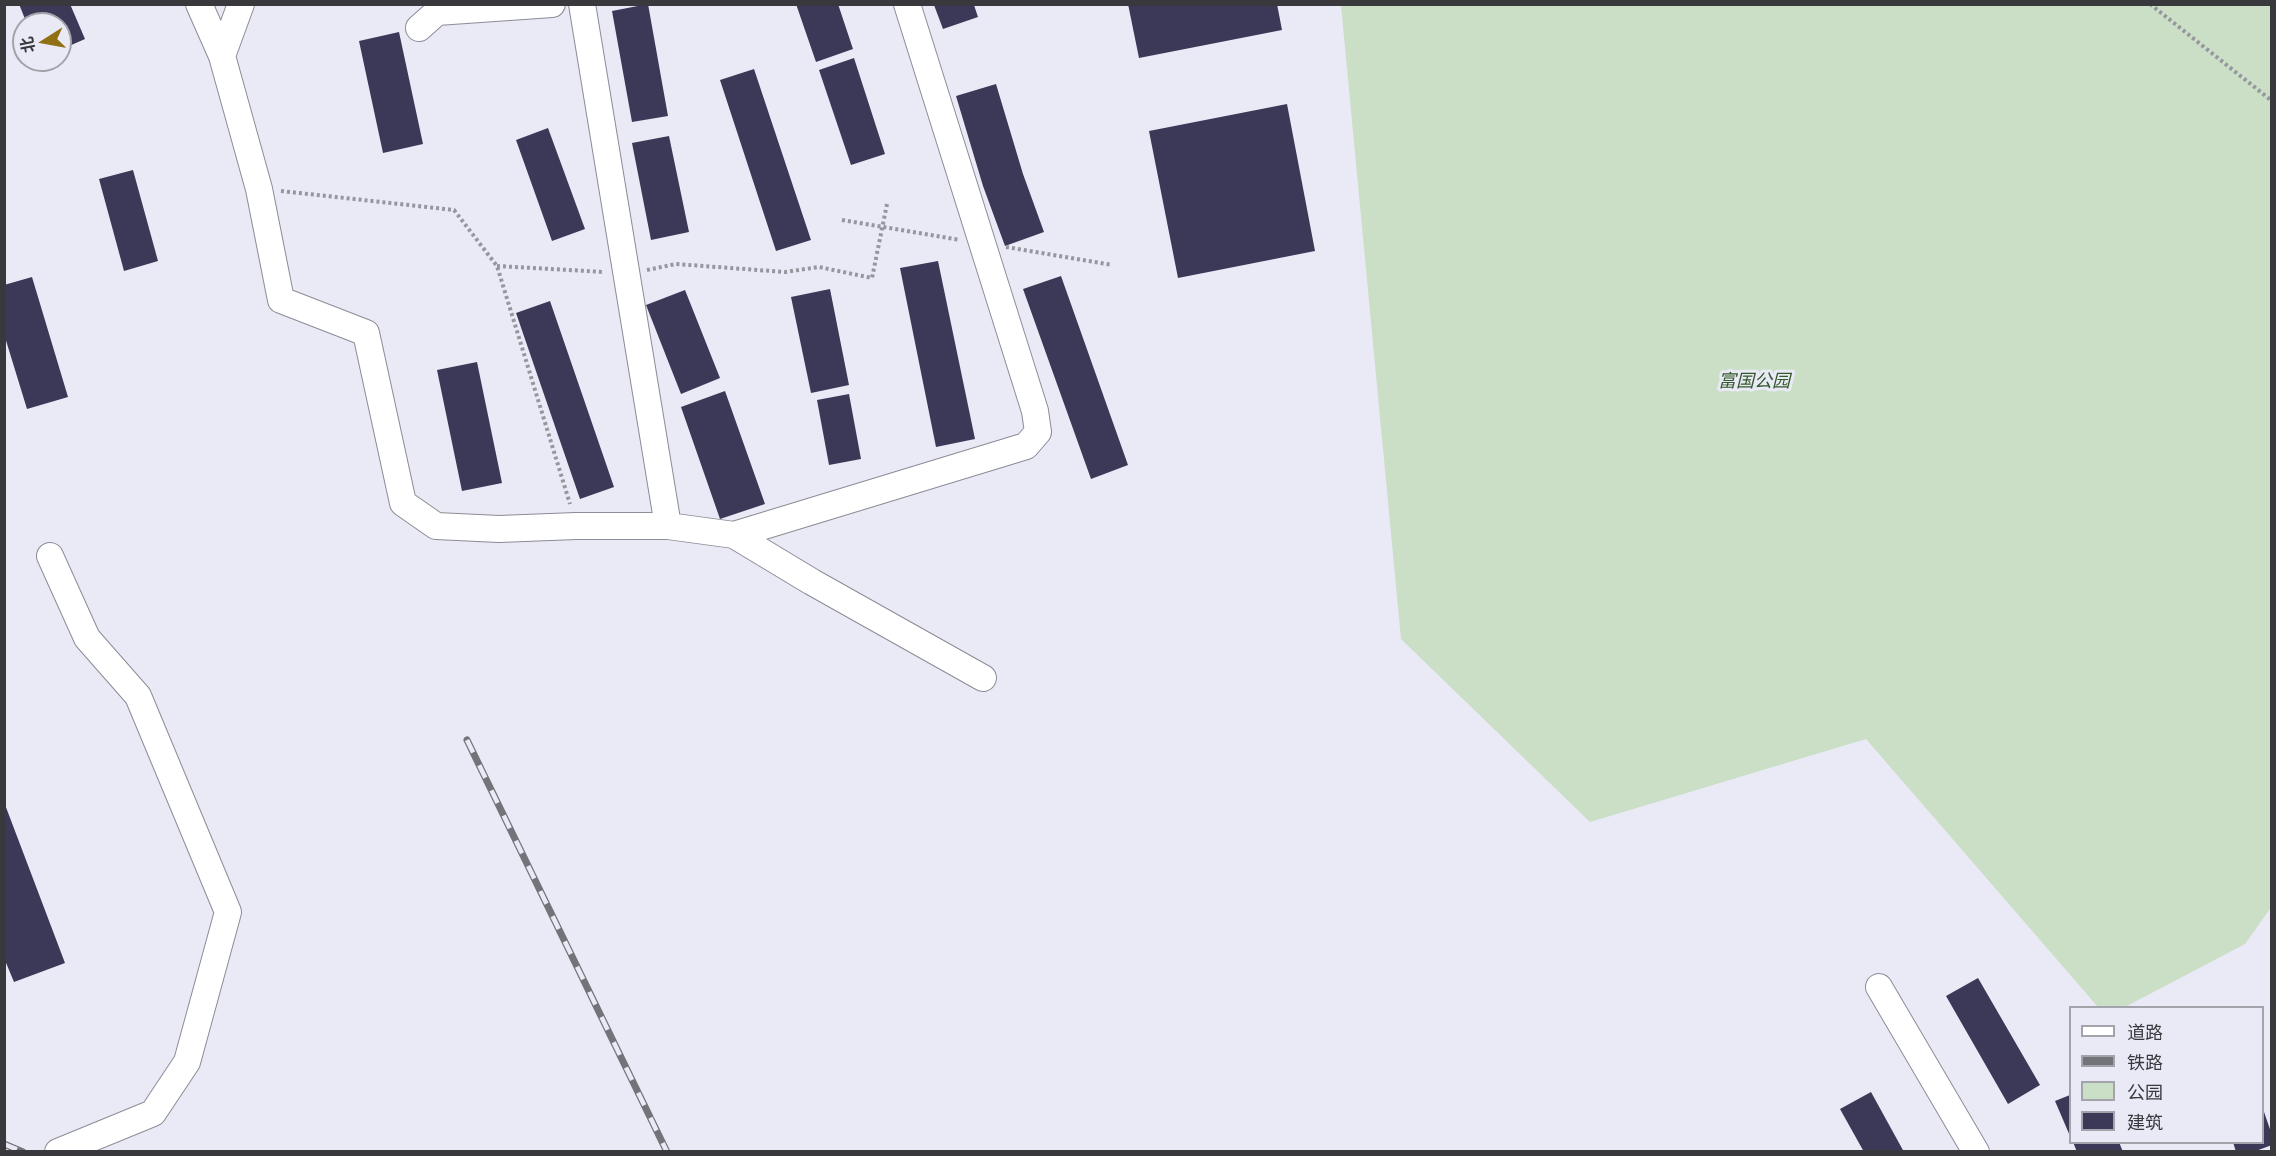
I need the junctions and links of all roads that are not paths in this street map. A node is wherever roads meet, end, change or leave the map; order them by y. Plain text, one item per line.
1 (199, 4) edge
2 (241, 4) edge
3 (552, 4) edge
4 (582, 4) edge
5 (908, 4) edge
6 (419, 28) dead end
7 (222, 56) junction
8 (668, 526) junction
9 (734, 536) junction
10 (50, 556) dead end
11 (983, 678) dead end
12 (1879, 987) dead end
13 (58, 1152) edge
14 (1976, 1152) edge

1 - 7 street
2 - 7 street
3 - 6 street
4 - 8 street
5 - 9 street
7 - 8 street
8 - 9 street
9 - 11 street
10 - 13 street
12 - 14 street

